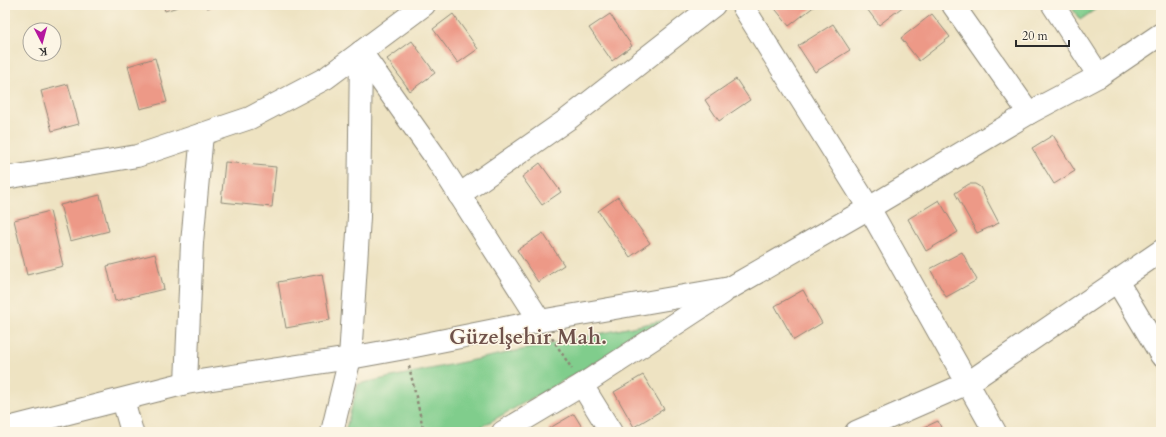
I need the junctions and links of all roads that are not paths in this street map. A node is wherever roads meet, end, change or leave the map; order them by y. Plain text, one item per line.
1 (424, 5) edge
2 (714, 5) edge
3 (742, 5) edge
4 (953, 5) edge
5 (1052, 5) edge
6 (1161, 34) edge
7 (361, 52) junction
8 (1099, 76) junction
9 (1029, 114) junction
10 (202, 134) junction
11 (5, 178) edge
12 (459, 196) junction
13 (869, 208) junction
14 (1161, 251) edge
15 (1117, 281) junction
16 (730, 288) junction
17 (540, 321) junction
18 (1161, 355) edge
19 (350, 358) junction
20 (968, 383) junction
21 (186, 384) junction
22 (582, 385) junction
23 (123, 400) junction
24 (5, 429) edge
25 (132, 432) edge
26 (332, 432) edge
27 (503, 432) edge
28 (611, 432) edge
29 (856, 432) edge
30 (995, 432) edge

1 - 7 street
2 - 12 street
3 - 13 street
4 - 9 street
5 - 8 street
6 - 8 street
7 - 10 street
7 - 12 street
7 - 19 street
8 - 9 street
9 - 13 street
10 - 11 street
10 - 21 street
12 - 17 street
13 - 16 street
13 - 20 street
14 - 15 street
15 - 18 street
15 - 20 street
16 - 17 street
16 - 22 street
17 - 19 street
19 - 21 street
19 - 26 street
20 - 29 street
20 - 30 street
21 - 23 street
22 - 27 street
22 - 28 street
23 - 24 street
23 - 25 street

